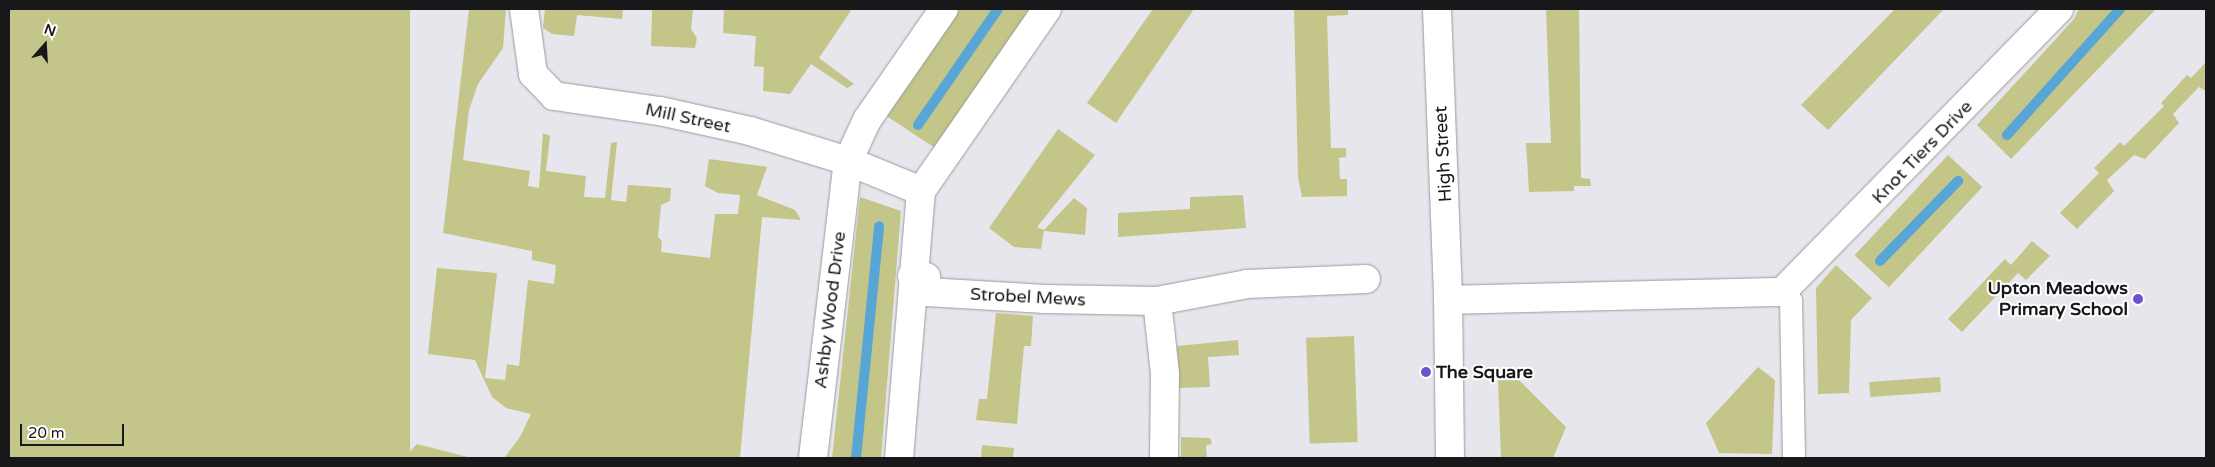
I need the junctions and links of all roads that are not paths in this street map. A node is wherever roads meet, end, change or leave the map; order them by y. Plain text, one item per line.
1 (524, 9) edge
2 (944, 9) edge
3 (1047, 9) edge
4 (1437, 9) edge
5 (2059, 9) edge
6 (848, 161) junction
7 (921, 191) junction
8 (912, 276) junction
9 (1366, 278) dead end
10 (1782, 292) junction
11 (1448, 300) junction
12 (1157, 302) junction
13 (813, 458) edge
14 (899, 458) edge
15 (1164, 458) edge
16 (1450, 458) edge
17 (1794, 458) edge

1 - 6 street, Mill Street
2 - 6 street, Ashby Wood Drive
3 - 7 street
4 - 11 street, High Street
5 - 10 street, Knot Tiers Drive
6 - 7 street
6 - 13 street, Ashby Wood Drive
7 - 8 street
8 - 12 street, Strobel Mews
8 - 14 street
9 - 12 street, Strobel Mews
10 - 11 street
10 - 17 street
11 - 16 street
12 - 15 street

